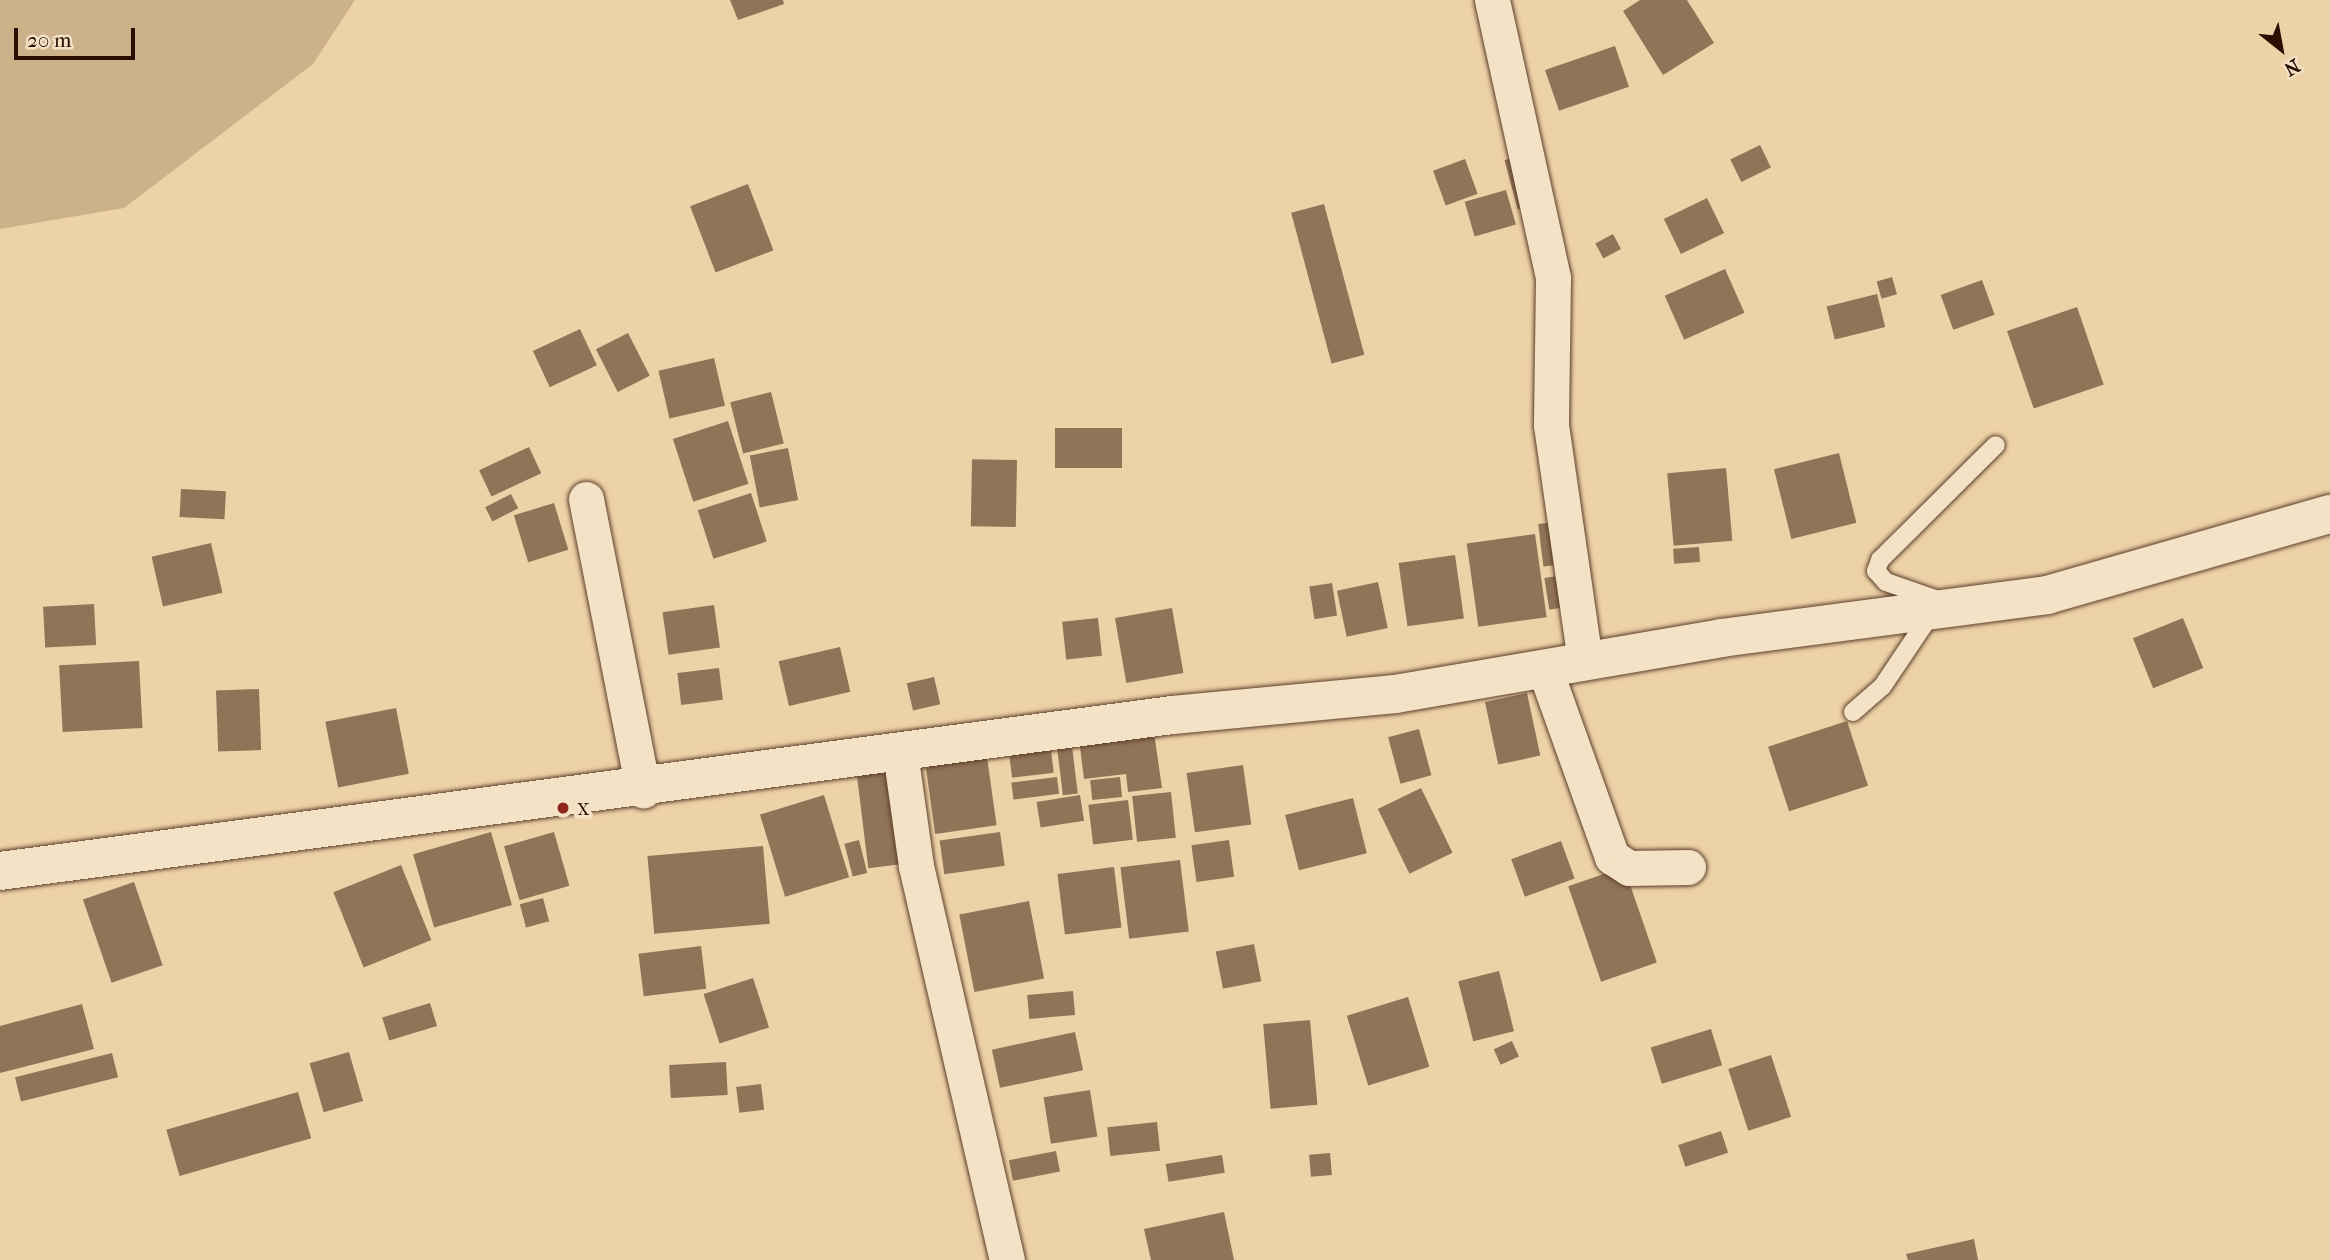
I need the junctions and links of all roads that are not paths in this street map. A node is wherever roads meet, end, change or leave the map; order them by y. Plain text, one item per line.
1 (1492, 0) edge
2 (1996, 445) dead end
3 (586, 499) dead end
4 (2330, 514) edge
5 (1947, 609) junction
6 (1585, 662) junction
7 (1545, 670) junction
8 (1853, 712) dead end
9 (900, 752) junction
10 (643, 790) junction
11 (1688, 867) dead end
12 (0, 871) edge
13 (1007, 1260) edge

1 - 6 street
2 - 5 lane
3 - 10 street
4 - 5 street
5 - 6 street
5 - 8 lane
6 - 7 street
7 - 9 street
7 - 11 street
9 - 10 street
9 - 13 street
10 - 12 street

